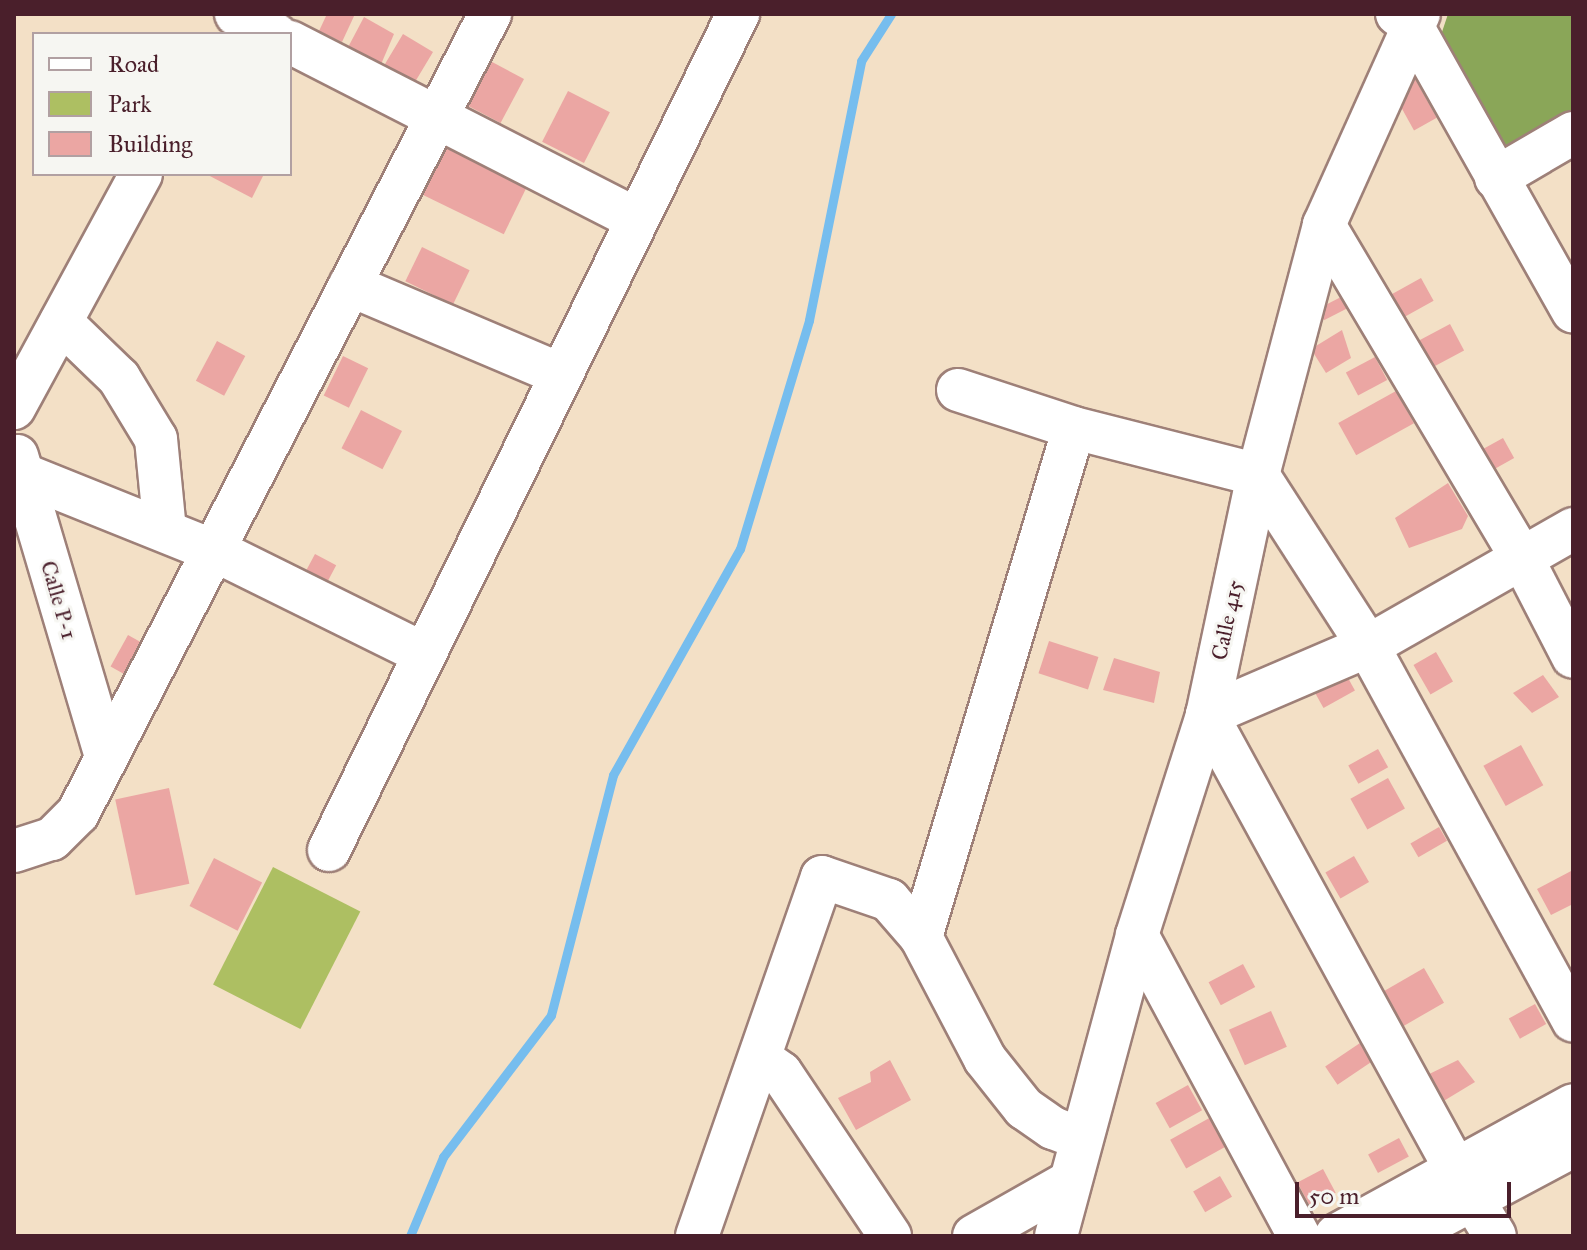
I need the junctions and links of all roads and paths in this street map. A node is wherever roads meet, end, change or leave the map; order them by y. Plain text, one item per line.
1 (228, 14) edge
2 (236, 14) edge
3 (490, 14) edge
4 (738, 14) edge
5 (1409, 17) edge
6 (218, 32) edge
7 (271, 32) edge
8 (292, 43) edge
9 (438, 119) junction
10 (1573, 133) edge
11 (140, 176) edge
12 (1496, 178) junction
13 (636, 219) junction
14 (1324, 225) junction
15 (350, 285) junction
16 (1573, 311) edge
17 (61, 322) junction
18 (560, 374) junction
19 (958, 390) dead end
20 (14, 408) edge
21 (1074, 428) junction
22 (18, 460) edge
23 (1258, 475) junction
24 (1573, 529) edge
25 (165, 530) junction
26 (211, 550) junction
27 (1522, 558) junction
28 (1368, 646) junction
29 (424, 654) junction
30 (1573, 657) edge
31 (1207, 715) junction
32 (105, 754) junction
33 (329, 850) dead end
34 (14, 851) edge
35 (1137, 935) junction
36 (921, 937) junction
37 (1573, 1021) edge
38 (761, 1059) junction
39 (1573, 1106) edge
40 (1081, 1139) junction
41 (1573, 1145) edge
42 (1069, 1182) junction
43 (1464, 1184) junction
44 (697, 1236) edge
45 (890, 1236) edge
46 (974, 1236) edge
47 (1056, 1236) edge
48 (1299, 1236) edge
49 (1337, 1236) edge
50 (1402, 1236) edge
51 (1495, 1236) edge

1 - 6 street
2 - 7 street
3 - 9 street
4 - 13 street
5 - 12 street
5 - 14 street, Calle 415
8 - 9 street
9 - 13 street
9 - 15 street
10 - 12 street
11 - 17 street
12 - 16 street
13 - 18 street
14 - 23 street, Calle 415
14 - 27 street
15 - 18 street
15 - 26 street
17 - 20 street
17 - 25 street
18 - 29 street
19 - 21 street
21 - 23 street
21 - 36 street
22 - 25 street
22 - 32 street, Calle P-1
23 - 28 street
23 - 31 street, Calle 415
24 - 27 street
25 - 26 street
26 - 29 street
26 - 32 street
27 - 28 street
27 - 30 street
28 - 31 street
28 - 37 street
29 - 33 street
31 - 35 street, Calle 415
31 - 43 street
32 - 34 street
35 - 40 street, Calle 415
35 - 48 street
36 - 38 street
36 - 40 street
38 - 44 street
38 - 45 street
39 - 43 main road
40 - 42 street, Calle 415
41 - 43 main road
42 - 46 street
42 - 47 street, Calle 415
43 - 49 main road
43 - 50 main road
43 - 51 street

